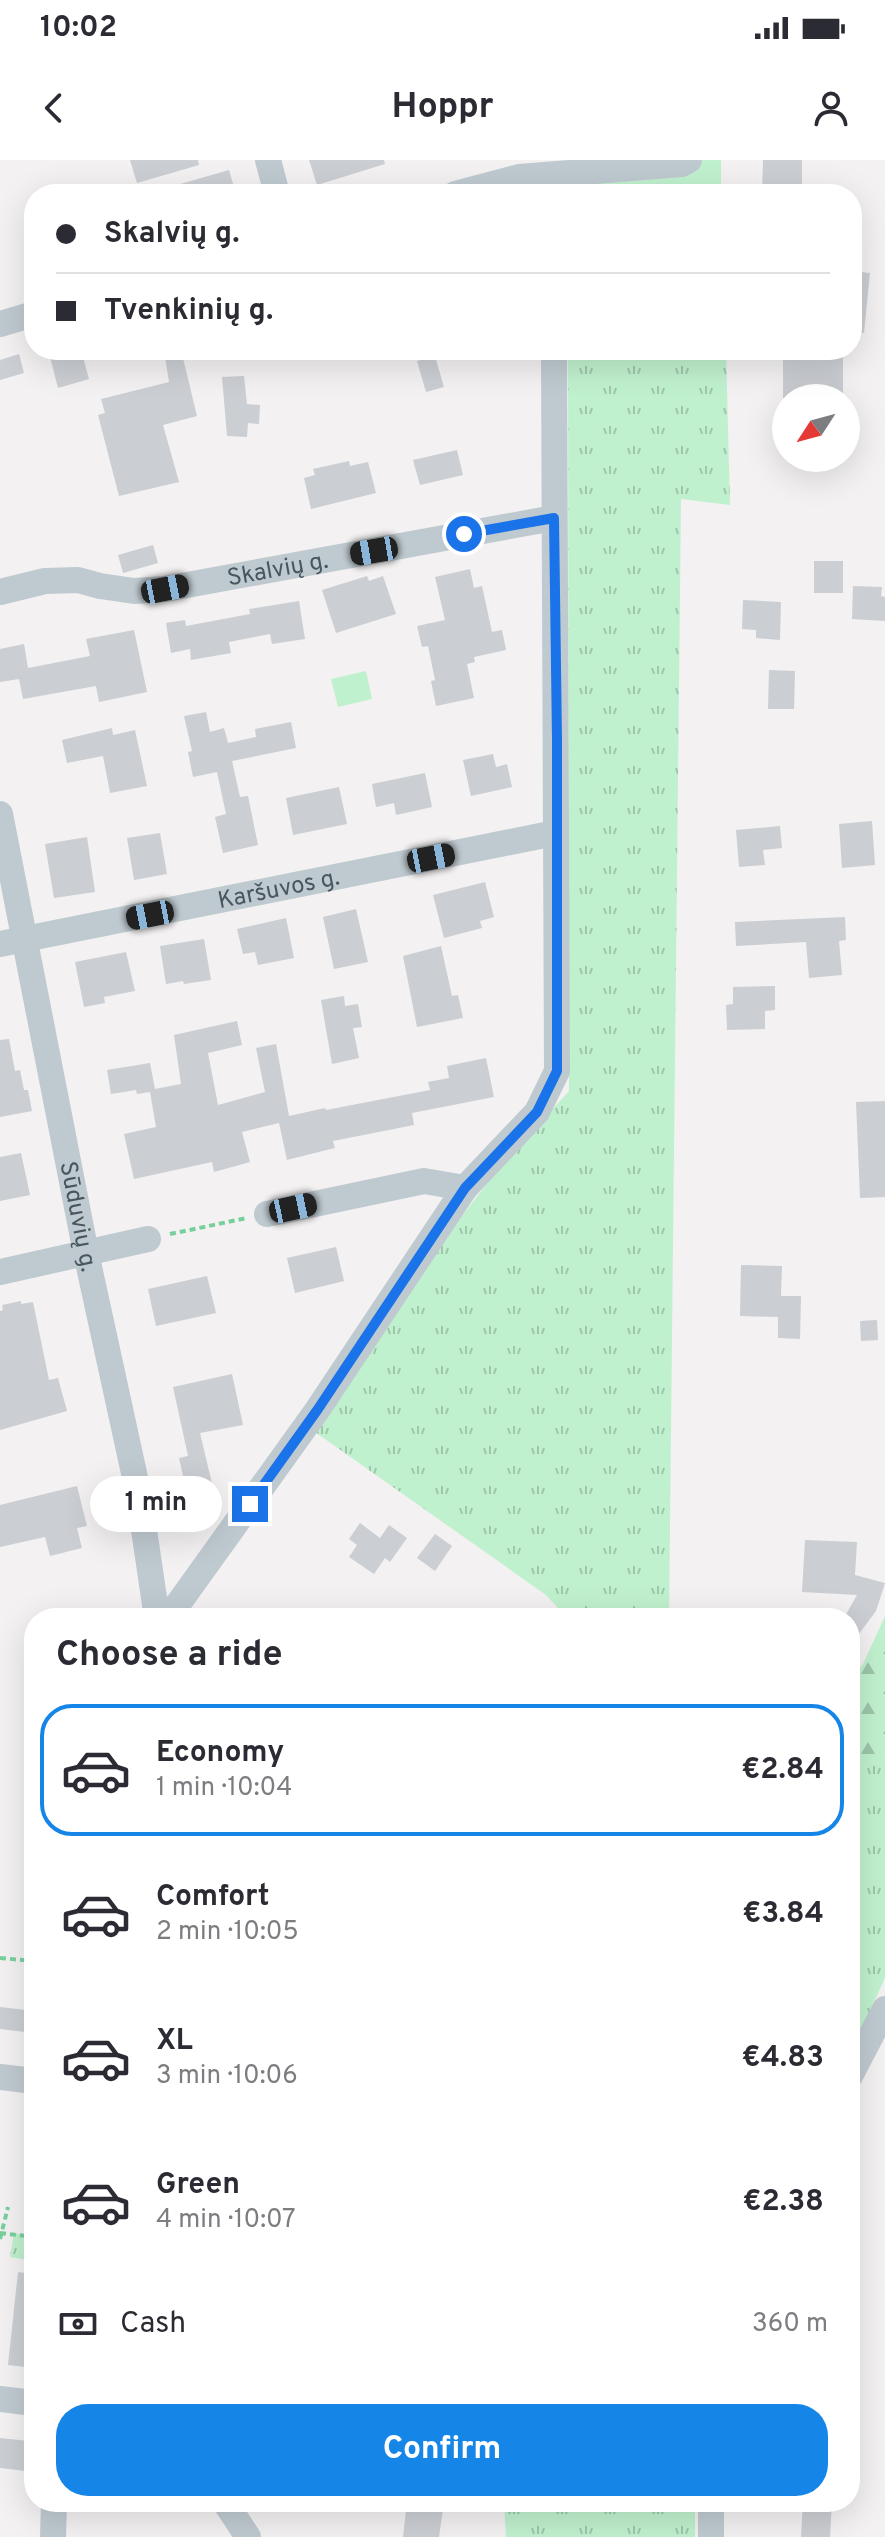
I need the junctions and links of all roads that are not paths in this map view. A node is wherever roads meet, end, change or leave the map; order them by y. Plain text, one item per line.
1 (268, 160) edge
2 (689, 160) edge
3 (557, 176) edge
4 (274, 184) edge
5 (493, 184) edge
6 (24, 317) edge
7 (0, 324) edge
8 (554, 360) edge
9 (554, 518) junction
10 (0, 592) edge
11 (0, 814) edge
12 (555, 833) junction
13 (13, 942) edge
14 (465, 1188) junction
15 (267, 1214) road end
16 (148, 1239) road end
17 (86, 1253) junction
18 (0, 1272) edge
19 (156, 1608) edge
20 (175, 1608) edge
21 (885, 2009) edge
22 (860, 2057) edge
23 (0, 2077) edge
24 (24, 2080) edge
25 (0, 2399) edge
26 (24, 2402) edge
27 (54, 2512) edge
28 (232, 2512) edge
29 (711, 2512) edge
30 (53, 2537) edge
31 (248, 2537) edge
32 (711, 2537) edge

1 - 4 street
2 - 3 street
3 - 5 street
6 - 7 street
8 - 9 street
9 - 10 street, Skalvių g.
9 - 12 street
11 - 13 street, Sūduvių g.
12 - 13 street, Karšuvos g.
12 - 14 street
13 - 17 street, Sūduvių g.
14 - 15 street
14 - 20 street
16 - 17 street
17 - 18 street
17 - 19 street, Sūduvių g.
21 - 22 street
23 - 24 street
25 - 26 street
27 - 30 street
28 - 31 street
29 - 32 street

